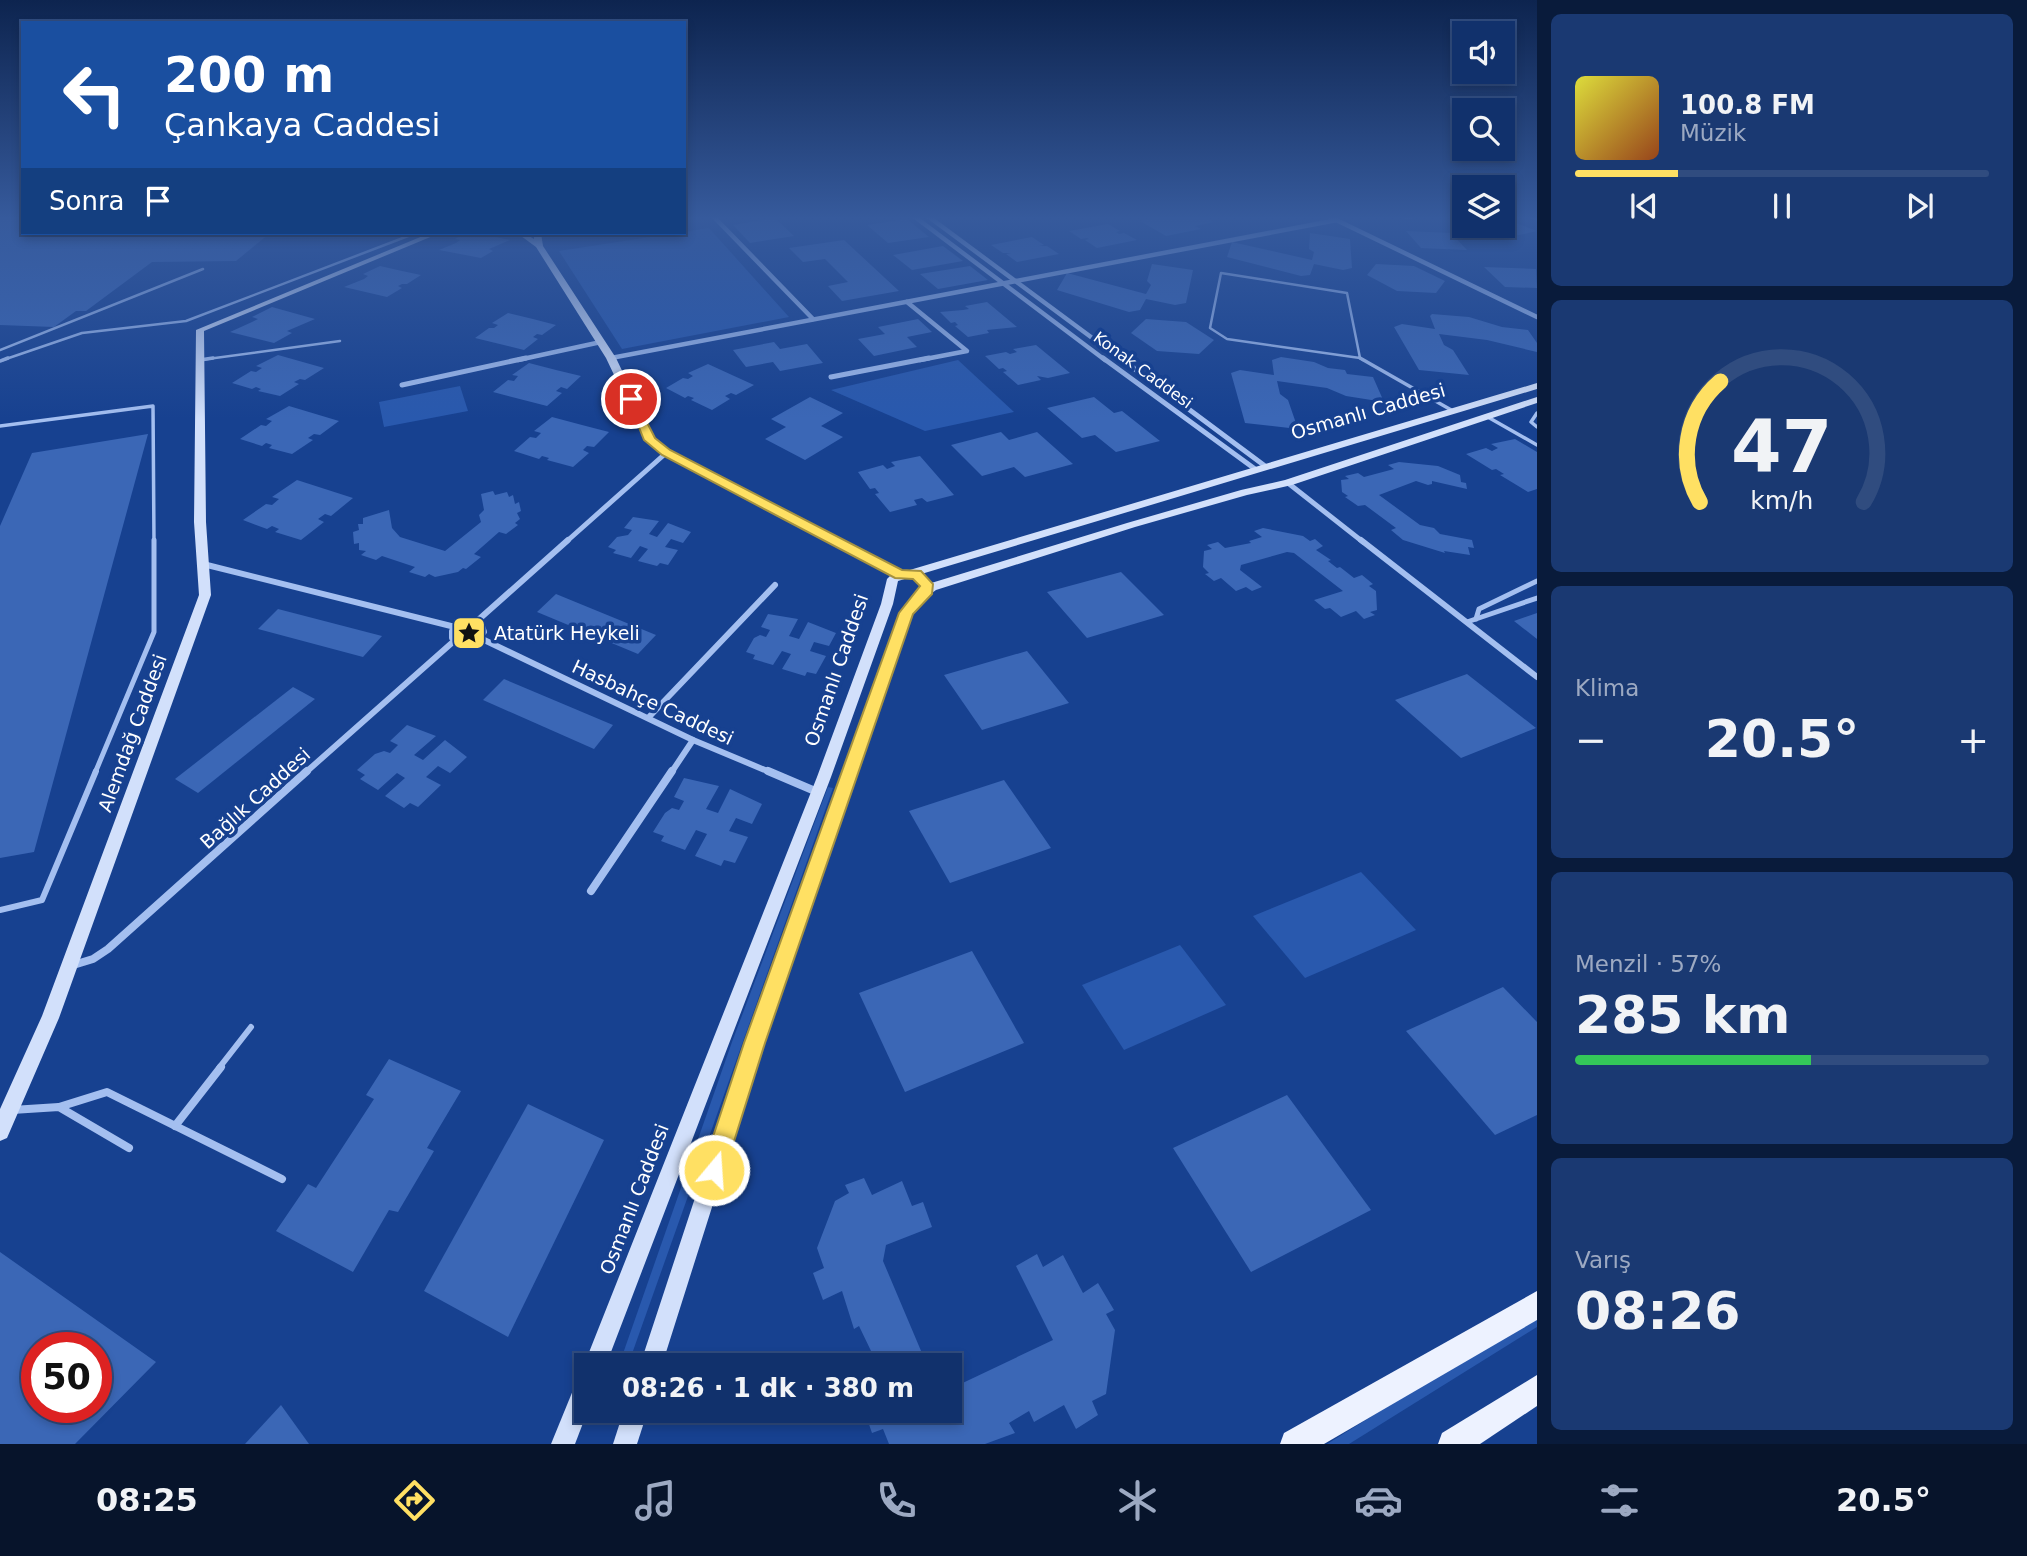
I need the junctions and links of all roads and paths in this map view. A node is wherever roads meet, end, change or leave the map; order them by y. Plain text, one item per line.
1 (166, 284) edge
2 (282, 284) edge
3 (311, 284) edge
4 (564, 284) edge
5 (779, 284) edge
6 (998, 284) edge
7 (1000, 284) edge
8 (1020, 284) edge
9 (1220, 284) edge
10 (1293, 284) edge
11 (1470, 284) edge
12 (907, 302) junction
13 (1537, 317) edge
14 (813, 320) junction
15 (340, 341) dead end
16 (601, 342) junction
17 (0, 350) edge
18 (611, 358) junction
19 (1360, 358) junction
20 (200, 360) junction
21 (0, 361) edge
22 (831, 377) dead end
23 (402, 385) dead end
24 (1537, 386) edge
25 (1537, 400) edge
26 (1454, 412) junction
27 (1537, 413) edge
28 (1486, 416) junction
29 (0, 426) edge
30 (1537, 427) edge
31 (1537, 445) edge
32 (666, 453) junction
33 (1260, 467) junction
34 (1288, 482) junction
35 (203, 564) junction
36 (904, 574) junction
37 (1537, 581) edge
38 (775, 585) dead end
39 (889, 588) junction
40 (922, 594) junction
41 (1537, 598) edge
42 (1476, 619) junction
43 (477, 621) junction
44 (1467, 622) junction
45 (454, 627) junction
46 (480, 638) junction
47 (454, 641) junction
48 (1537, 677) edge
49 (649, 718) junction
50 (693, 740) junction
51 (815, 792) dead end
52 (591, 891) dead end
53 (0, 910) edge
54 (69, 966) junction
55 (251, 1027) dead end
56 (59, 1107) junction
57 (9, 1111) junction
58 (175, 1126) junction
59 (0, 1130) edge
60 (129, 1148) dead end
61 (282, 1179) dead end
62 (1537, 1305) edge
63 (600, 1353) edge
64 (654, 1353) edge
65 (1537, 1389) edge
66 (574, 1416) edge
67 (632, 1423) edge
68 (563, 1444) edge
69 (625, 1444) edge
70 (1295, 1444) edge
71 (1453, 1444) edge

1 - 17 lane
2 - 21 lane
3 - 20 main road, Alemdağ Caddesi
4 - 16 main road
5 - 14 street
6 - 12 street
7 - 33 street, Konak Caddesi
8 - 33 street, Konak Caddesi
9 - 19 lane
10 - 19 lane
11 - 13 street
12 - 14 street
12 - 22 street
14 - 18 street
15 - 20 lane
16 - 18 main road
16 - 23 street
18 - 32 main road
19 - 26 lane
20 - 35 main road, Alemdağ Caddesi
24 - 26 main road, Osmanlı Caddesi
25 - 28 main road, Osmanlı Caddesi
26 - 33 main road, Osmanlı Caddesi
27 - 30 lane
28 - 31 lane
28 - 34 main road, Osmanlı Caddesi
29 - 53 lane
32 - 36 main road
32 - 43 street
33 - 34 main road
33 - 34 main road
33 - 36 main road, Osmanlı Caddesi
34 - 40 main road, Osmanlı Caddesi
34 - 44 street
35 - 45 street
35 - 54 main road, Alemdağ Caddesi
36 - 39 main road, Osmanlı Caddesi
36 - 40 main road
37 - 42 lane
38 - 49 street
39 - 40 main road
39 - 63 main road, Osmanlı Caddesi
40 - 64 main road
41 - 42 lane
42 - 44 lane
43 - 45 street
43 - 46 street
44 - 48 street
45 - 47 street
46 - 47 street
46 - 49 street, Hasbahçe Caddesi
47 - 54 street, Bağlık Caddesi
49 - 50 street, Hasbahçe Caddesi
50 - 51 street, Hasbahçe Caddesi
50 - 52 street
54 - 57 main road, Alemdağ Caddesi
55 - 58 lane
56 - 57 lane
56 - 58 lane
56 - 60 lane
57 - 59 main road, Alemdağ Caddesi
58 - 61 lane
62 - 70 main road
65 - 71 main road
66 - 68 main road
67 - 69 main road

